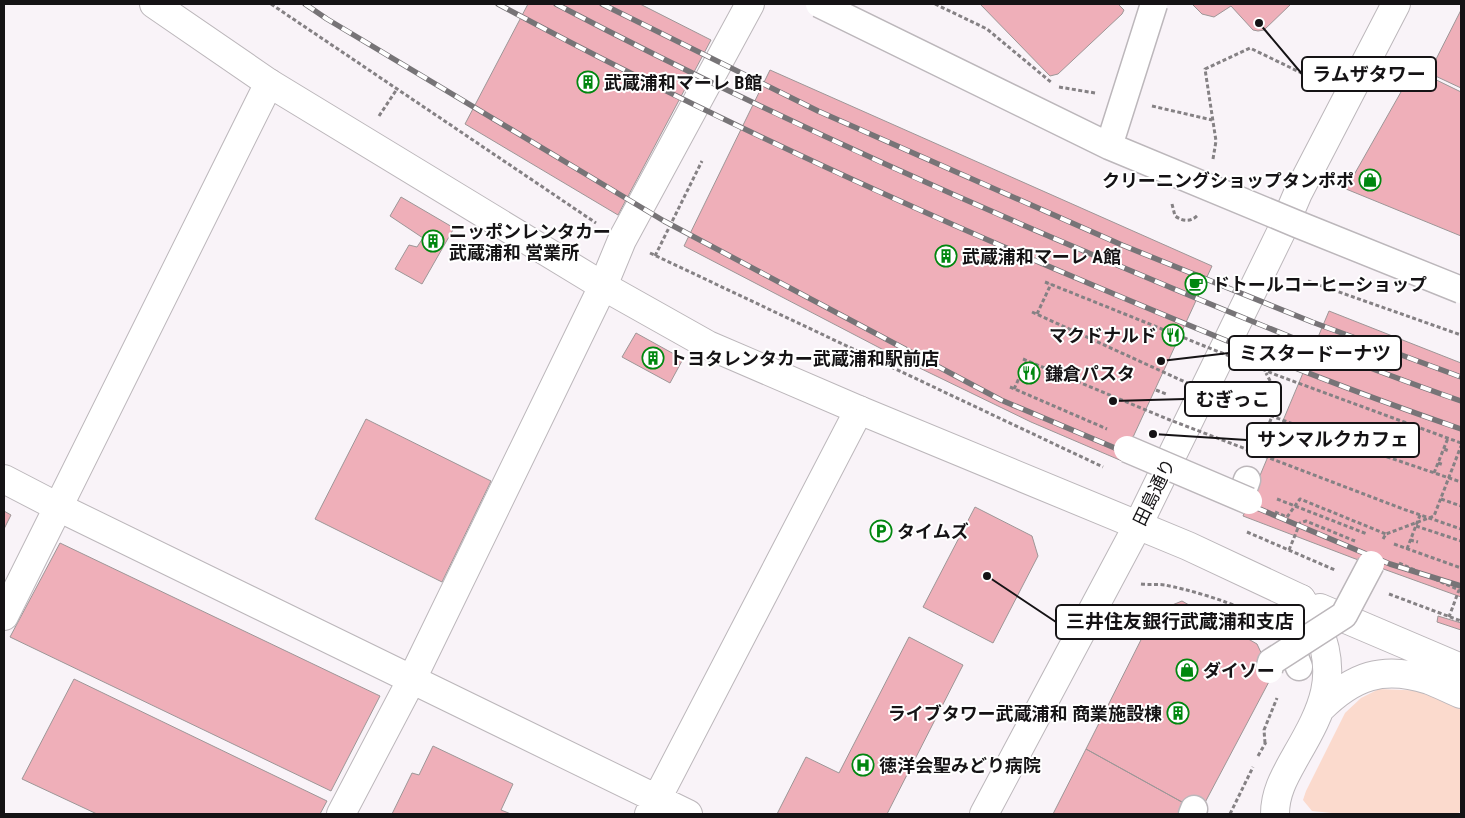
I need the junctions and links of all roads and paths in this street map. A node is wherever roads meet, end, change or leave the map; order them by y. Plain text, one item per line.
1 (154, 4) edge
2 (271, 4) edge
3 (750, 4) edge
4 (819, 4) edge
5 (935, 4) edge
6 (1154, 4) edge
7 (1396, 4) edge
8 (1318, 82) dead end
9 (269, 83) junction
10 (1100, 94) dead end
11 (1147, 105) dead end
12 (1212, 120) junction
13 (1109, 146) junction
14 (1213, 161) dead end
15 (1283, 228) junction
16 (622, 240) junction
17 (1308, 281) dead end
18 (1045, 282) dead end
19 (1050, 284) junction
20 (603, 286) junction
21 (1461, 290) edge
22 (1461, 301) edge
23 (1032, 312) dead end
24 (1036, 314) junction
25 (1461, 334) edge
26 (1266, 373) dead end
27 (1014, 389) dead end
28 (1156, 390) dead end
29 (1166, 394) dead end
30 (859, 410) junction
31 (1448, 438) junction
32 (1461, 445) edge
33 (1128, 449) dead end
34 (1444, 449) junction
35 (1449, 451) dead end
36 (1438, 463) junction
37 (1444, 465) dead end
38 (1110, 470) dead end
39 (1434, 473) junction
40 (4, 479) edge
41 (1461, 482) edge
42 (1246, 493) junction
43 (1440, 499) junction
44 (1461, 506) edge
45 (58, 507) junction
46 (1420, 516) junction
47 (1138, 525) junction
48 (1416, 526) junction
49 (1240, 528) dead end
50 (1461, 529) edge
51 (1386, 534) junction
52 (1355, 540) dead end
53 (1410, 540) junction
54 (1461, 541) edge
55 (1418, 542) dead end
56 (1407, 549) dead end
57 (1289, 550) junction
58 (1371, 564) joint
59 (1405, 566) dead end
60 (1342, 573) dead end
61 (1139, 583) dead end
62 (1386, 592) dead end
63 (1301, 599) junction
64 (4, 616) edge
65 (1449, 616) junction
66 (1461, 621) edge
67 (1269, 632) dead end
68 (1279, 667) joint
69 (1461, 668) edge
70 (412, 680) junction
71 (1461, 694) edge
72 (1320, 709) junction
73 (653, 807) edge
74 (341, 814) edge
75 (688, 814) edge
76 (984, 814) edge
77 (1230, 814) edge
78 (1274, 814) edge

1 - 9 street
2 - 16 path
3 - 16 street
4 - 13 street, bridge
5 - 10 path
6 - 13 street, bridge
7 - 15 street, 田島通り
8 - 12 path
9 - 20 street
9 - 45 street
11 - 12 path
12 - 14 path
13 - 21 street, bridge
15 - 22 street
15 - 47 street, 田島通り
16 - 20 street
16 - 38 path
17 - 25 path
18 - 19 path, bridge
19 - 24 path
19 - 31 path, bridge
20 - 30 street
20 - 70 street
23 - 24 path, bridge
24 - 39 path, bridge
26 - 42 path, bridge
27 - 46 path, bridge
28 - 29 path
30 - 47 street
30 - 73 street
31 - 32 path, bridge
31 - 34 path
32 - 43 path
33 - 42 street, bridge
34 - 35 path
34 - 36 path
36 - 37 path
36 - 39 path
39 - 41 path, bridge
40 - 45 street
42 - 51 path
43 - 44 path
43 - 51 path, bridge
45 - 64 street
45 - 70 street
46 - 48 path, bridge
46 - 50 path, bridge
47 - 63 street
47 - 76 street, 田島通り
48 - 53 path, bridge
48 - 54 path
49 - 57 path
51 - 58 path
52 - 57 path
53 - 55 path, bridge
53 - 56 path, bridge
57 - 60 path
58 - 68 street, bridge
59 - 65 path
61 - 67 path
62 - 65 path
63 - 69 street
63 - 72 street
65 - 66 path
68 - 77 path
70 - 73 street
70 - 74 street
71 - 72 street
72 - 78 street
73 - 75 street

